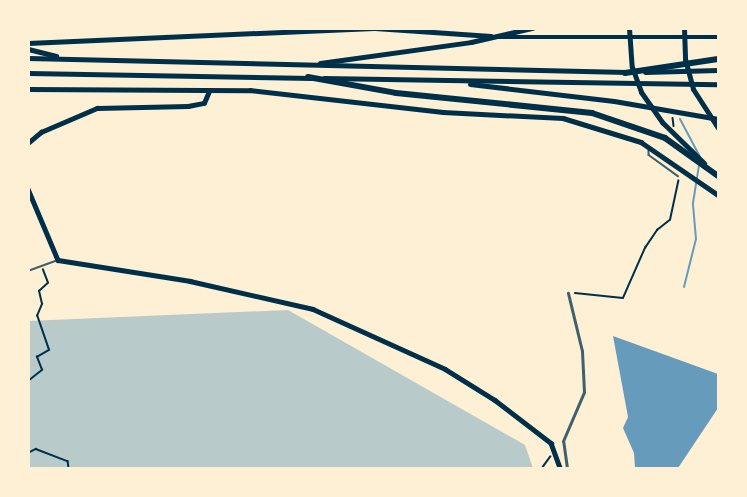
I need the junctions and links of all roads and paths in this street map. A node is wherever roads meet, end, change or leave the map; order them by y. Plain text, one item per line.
1 (374, 28) edge
2 (532, 28) edge
3 (629, 28) edge
4 (684, 28) edge
5 (718, 37) edge
6 (28, 43) edge
7 (28, 49) edge
8 (28, 58) edge
9 (66, 58) junction
10 (718, 59) edge
11 (309, 65) junction
12 (718, 70) edge
13 (625, 72) junction
14 (28, 73) edge
15 (308, 77) junction
16 (441, 80) junction
17 (718, 84) edge
18 (28, 89) edge
19 (209, 91) junction
20 (718, 119) edge
21 (718, 128) edge
22 (28, 143) edge
23 (649, 147) junction
24 (704, 163) junction
25 (678, 176) joint
26 (718, 176) edge
27 (28, 189) edge
28 (718, 195) edge
29 (58, 260) junction
30 (42, 266) junction
31 (28, 271) edge
32 (568, 293) joint
33 (28, 381) edge
34 (28, 442) edge
35 (554, 451) junction
36 (29, 453) edge
37 (69, 468) edge
38 (542, 468) edge
39 (560, 468) edge
40 (567, 468) edge

1 - 5 main road
1 - 6 main road
2 - 11 highway
3 - 24 highway
4 - 21 highway
7 - 9 highway
8 - 9 highway
9 - 11 highway
10 - 13 highway
11 - 13 highway
12 - 13 highway
14 - 15 highway
15 - 16 highway
15 - 24 highway
16 - 17 highway
16 - 20 highway
18 - 19 main road
19 - 22 main road
19 - 23 main road
23 - 25 lane
23 - 28 main road
24 - 26 highway
25 - 32 path
27 - 29 main road
29 - 30 lane
29 - 35 main road
30 - 31 lane
30 - 33 path
32 - 40 street
34 - 36 path
35 - 38 path
35 - 39 main road
36 - 37 path

